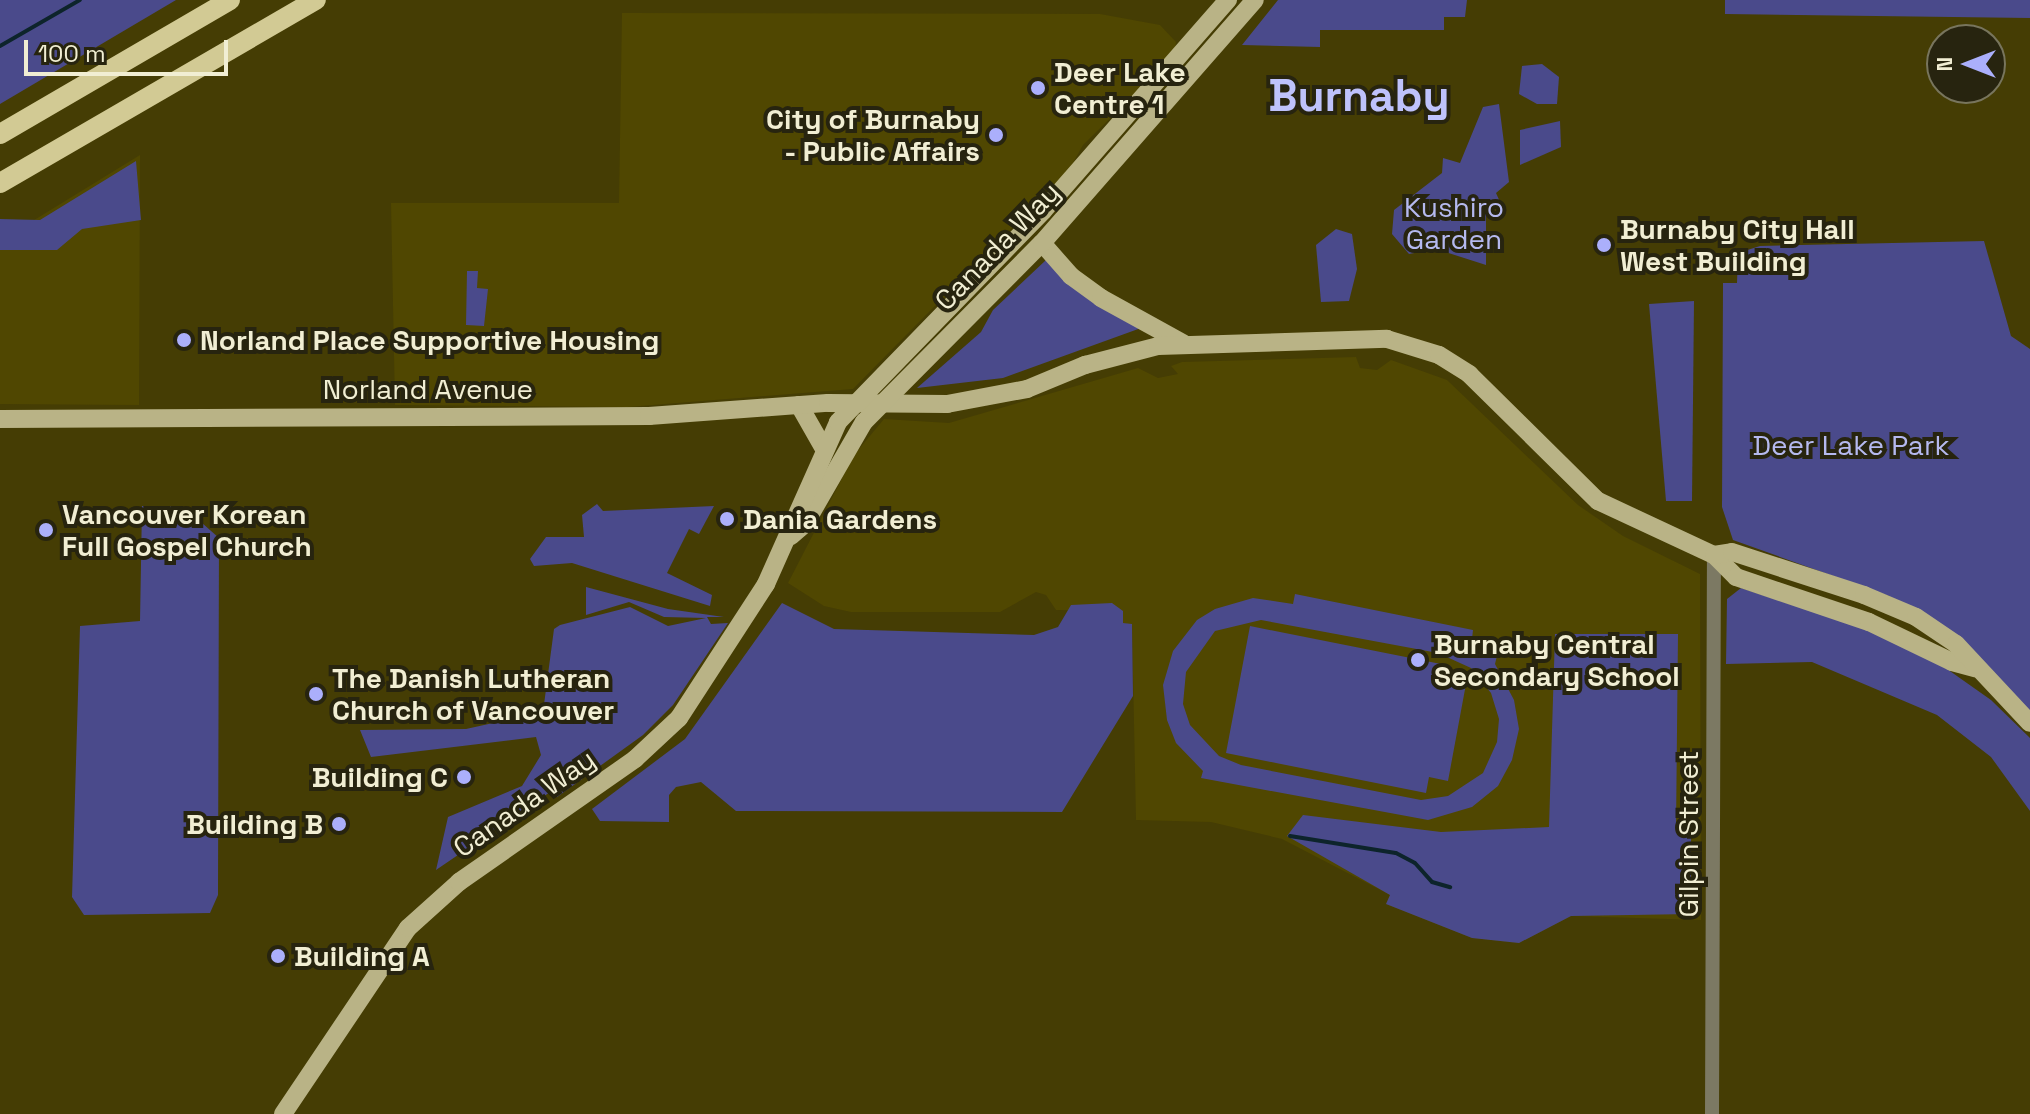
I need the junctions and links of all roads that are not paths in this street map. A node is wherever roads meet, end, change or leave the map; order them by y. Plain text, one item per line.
1 (230, 0) edge
2 (316, 0) edge
3 (1228, 0) edge
4 (1255, 0) edge
5 (0, 134) edge
6 (0, 183) edge
7 (1042, 243) junction
8 (1183, 343) junction
9 (855, 403) junction
10 (881, 403) junction
11 (799, 405) junction
12 (0, 419) edge
13 (823, 447) junction
14 (791, 536) junction
15 (1714, 555) junction
16 (2030, 723) edge
17 (283, 1114) edge
18 (1712, 1114) edge

1 - 5 highway
2 - 6 highway
3 - 9 main road, Canada Way
4 - 7 main road, Canada Way
7 - 8 main road
7 - 10 main road, Canada Way
8 - 10 main road, Norland Avenue
8 - 15 main road, Norland Avenue
9 - 10 main road, Norland Avenue
9 - 11 main road, Norland Avenue
9 - 13 main road, Canada Way
10 - 14 main road, Canada Way
11 - 12 main road, Norland Avenue
11 - 13 main road
13 - 14 main road, Canada Way
14 - 17 main road, Canada Way
15 - 16 main road, Norland Avenue
15 - 18 street, Gilpin Street

